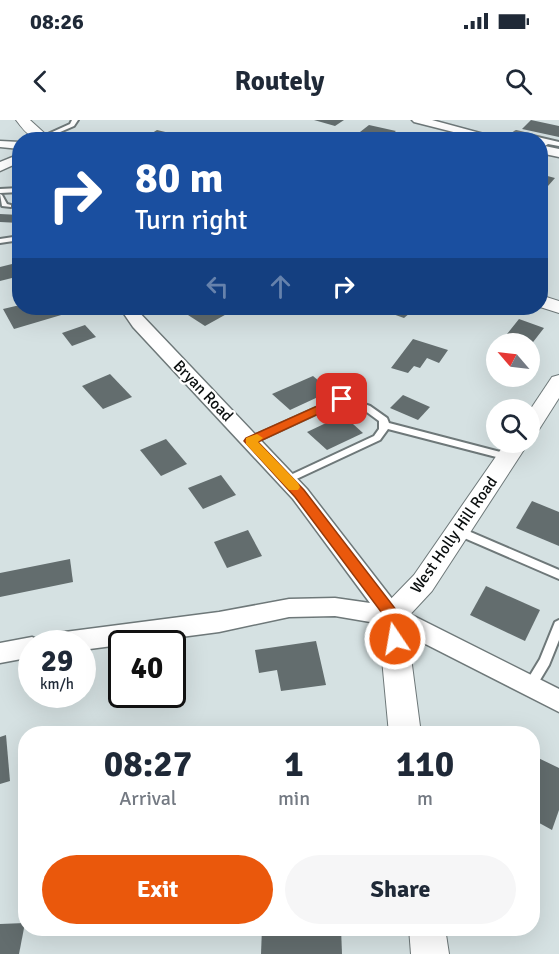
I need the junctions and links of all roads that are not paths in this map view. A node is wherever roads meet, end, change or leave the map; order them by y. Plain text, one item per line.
1 (23, 120) edge
2 (75, 120) edge
3 (418, 120) edge
4 (34, 132) edge
5 (58, 132) edge
6 (468, 132) edge
7 (0, 196) edge
8 (9, 206) dead end
9 (132, 315) edge
10 (559, 382) edge
11 (540, 411) edge
12 (384, 425) junction
13 (250, 441) junction
14 (486, 445) edge
15 (511, 453) edge
16 (287, 480) junction
17 (459, 531) junction
18 (559, 575) edge
19 (392, 616) junction
20 (559, 625) edge
21 (96, 638) edge
22 (555, 646) edge
23 (18, 650) edge
24 (0, 653) edge
25 (530, 686) junction
26 (559, 701) edge
27 (404, 726) edge
28 (428, 936) edge
29 (430, 954) edge

1 - 4 street
2 - 5 lane
3 - 6 street
7 - 8 lane
9 - 13 street, Bryan Road
10 - 11 street
12 - 13 lane
12 - 14 lane
12 - 16 lane
13 - 16 street, Bryan Road
15 - 17 street, West Holly Hill Road
16 - 19 street, Bryan Road
17 - 18 lane
17 - 19 street, West Holly Hill Road
19 - 21 street
19 - 25 street
19 - 27 street
20 - 22 lane
22 - 25 lane
23 - 24 street
25 - 26 street
28 - 29 street

